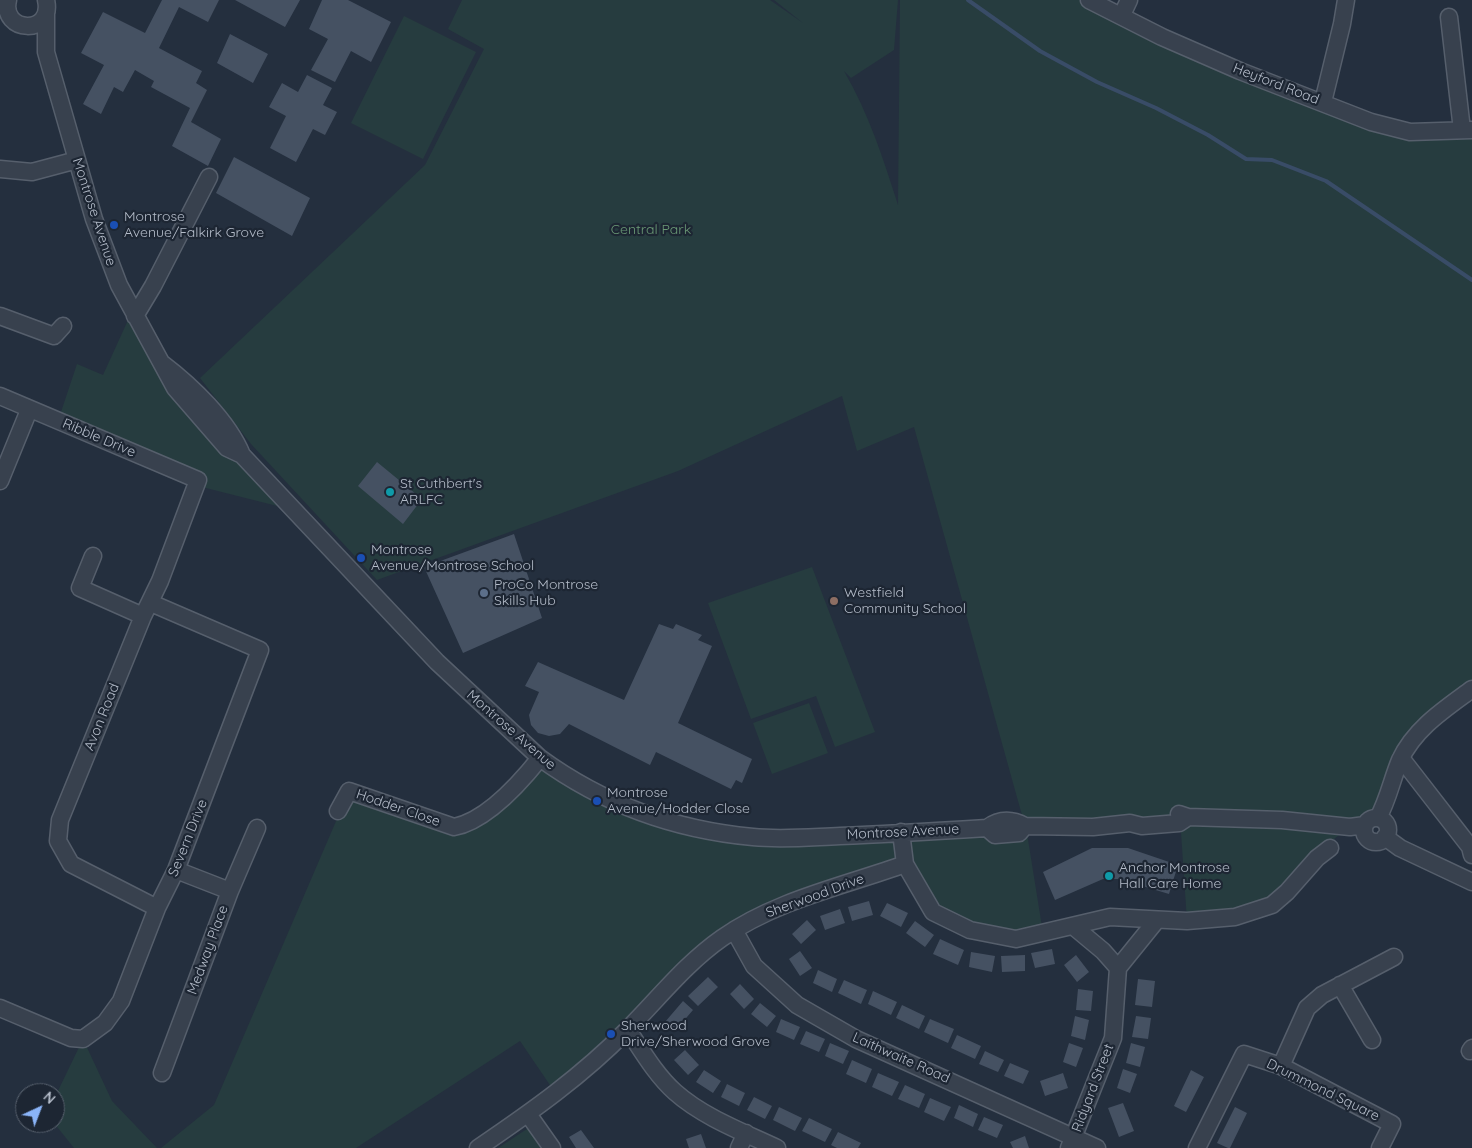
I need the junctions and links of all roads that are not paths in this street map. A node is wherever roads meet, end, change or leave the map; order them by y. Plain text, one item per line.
1 (7, 0) edge
2 (1089, 0) edge
3 (1129, 0) edge
4 (1346, 0) edge
5 (0, 6) edge
6 (46, 6) edge
7 (1122, 15) junction
8 (1449, 17) dead end
9 (12, 24) edge
10 (46, 52) junction
11 (1323, 102) junction
12 (1467, 130) edge
13 (77, 160) junction
14 (0, 169) edge
15 (209, 178) dead end
16 (0, 316) edge
17 (134, 316) junction
18 (63, 326) dead end
19 (0, 396) edge
20 (29, 410) junction
21 (198, 480) joint
22 (0, 481) edge
23 (93, 556) dead end
24 (147, 609) junction
25 (1472, 689) edge
26 (540, 758) junction
27 (1401, 758) junction
28 (338, 811) dead end
29 (258, 828) dead end
30 (1353, 831) junction
31 (902, 832) junction
32 (1472, 855) edge
33 (905, 864) junction
34 (176, 870) junction
35 (1472, 882) edge
36 (230, 891) junction
37 (157, 908) junction
38 (1156, 921) junction
39 (1073, 926) junction
40 (734, 930) junction
41 (1394, 957) dead end
42 (1118, 968) junction
43 (1340, 985) junction
44 (0, 1008) edge
45 (628, 1030) junction
46 (1372, 1040) dead end
47 (1281, 1066) junction
48 (162, 1073) dead end
49 (528, 1114) junction
50 (746, 1133) junction
51 (1072, 1142) edge
52 (478, 1148) edge
53 (552, 1148) edge
54 (739, 1148) edge
55 (777, 1148) edge
56 (1097, 1148) edge
57 (1196, 1148) edge
58 (1380, 1148) edge

1 - 5 street
1 - 9 street
2 - 7 street, Heyford Road
3 - 7 street
4 - 11 street
6 - 9 street
6 - 10 street, Montrose Avenue
7 - 11 street, Heyford Road
8 - 12 street
9 - 10 street, Montrose Avenue
10 - 13 street, Montrose Avenue
11 - 12 street, Heyford Road
13 - 14 street
13 - 17 street, Montrose Avenue
15 - 17 street
16 - 18 street
17 - 26 street, Montrose Avenue
19 - 20 street, Ribble Drive
20 - 21 street, Ribble Drive
20 - 22 street
21 - 24 street, Avon Road
23 - 24 street
24 - 34 street, Severn Drive
24 - 37 street, Avon Road
25 - 27 street
26 - 28 street, Hodder Close
26 - 31 street, Montrose Avenue
27 - 30 street
27 - 32 street
29 - 36 street, Medway Place
30 - 31 street, Montrose Avenue
30 - 35 street
30 - 38 street
31 - 33 street
33 - 39 street
33 - 40 street, Sherwood Drive
34 - 36 street
34 - 37 street, Severn Drive
36 - 48 street, Medway Place
37 - 44 street, Severn Drive
38 - 39 street
38 - 42 street
39 - 42 street
40 - 45 street, Sherwood Drive
40 - 51 street, Laithwaite Road
41 - 43 street
42 - 51 street, Ridyard Street
43 - 46 street
43 - 47 street
45 - 49 street, Sherwood Drive
45 - 50 street
47 - 57 street, Drummond Square
47 - 58 street, Drummond Square
49 - 52 street, Sherwood Drive
49 - 53 street
50 - 54 street
50 - 55 street
51 - 56 street, Laithwaite Road

